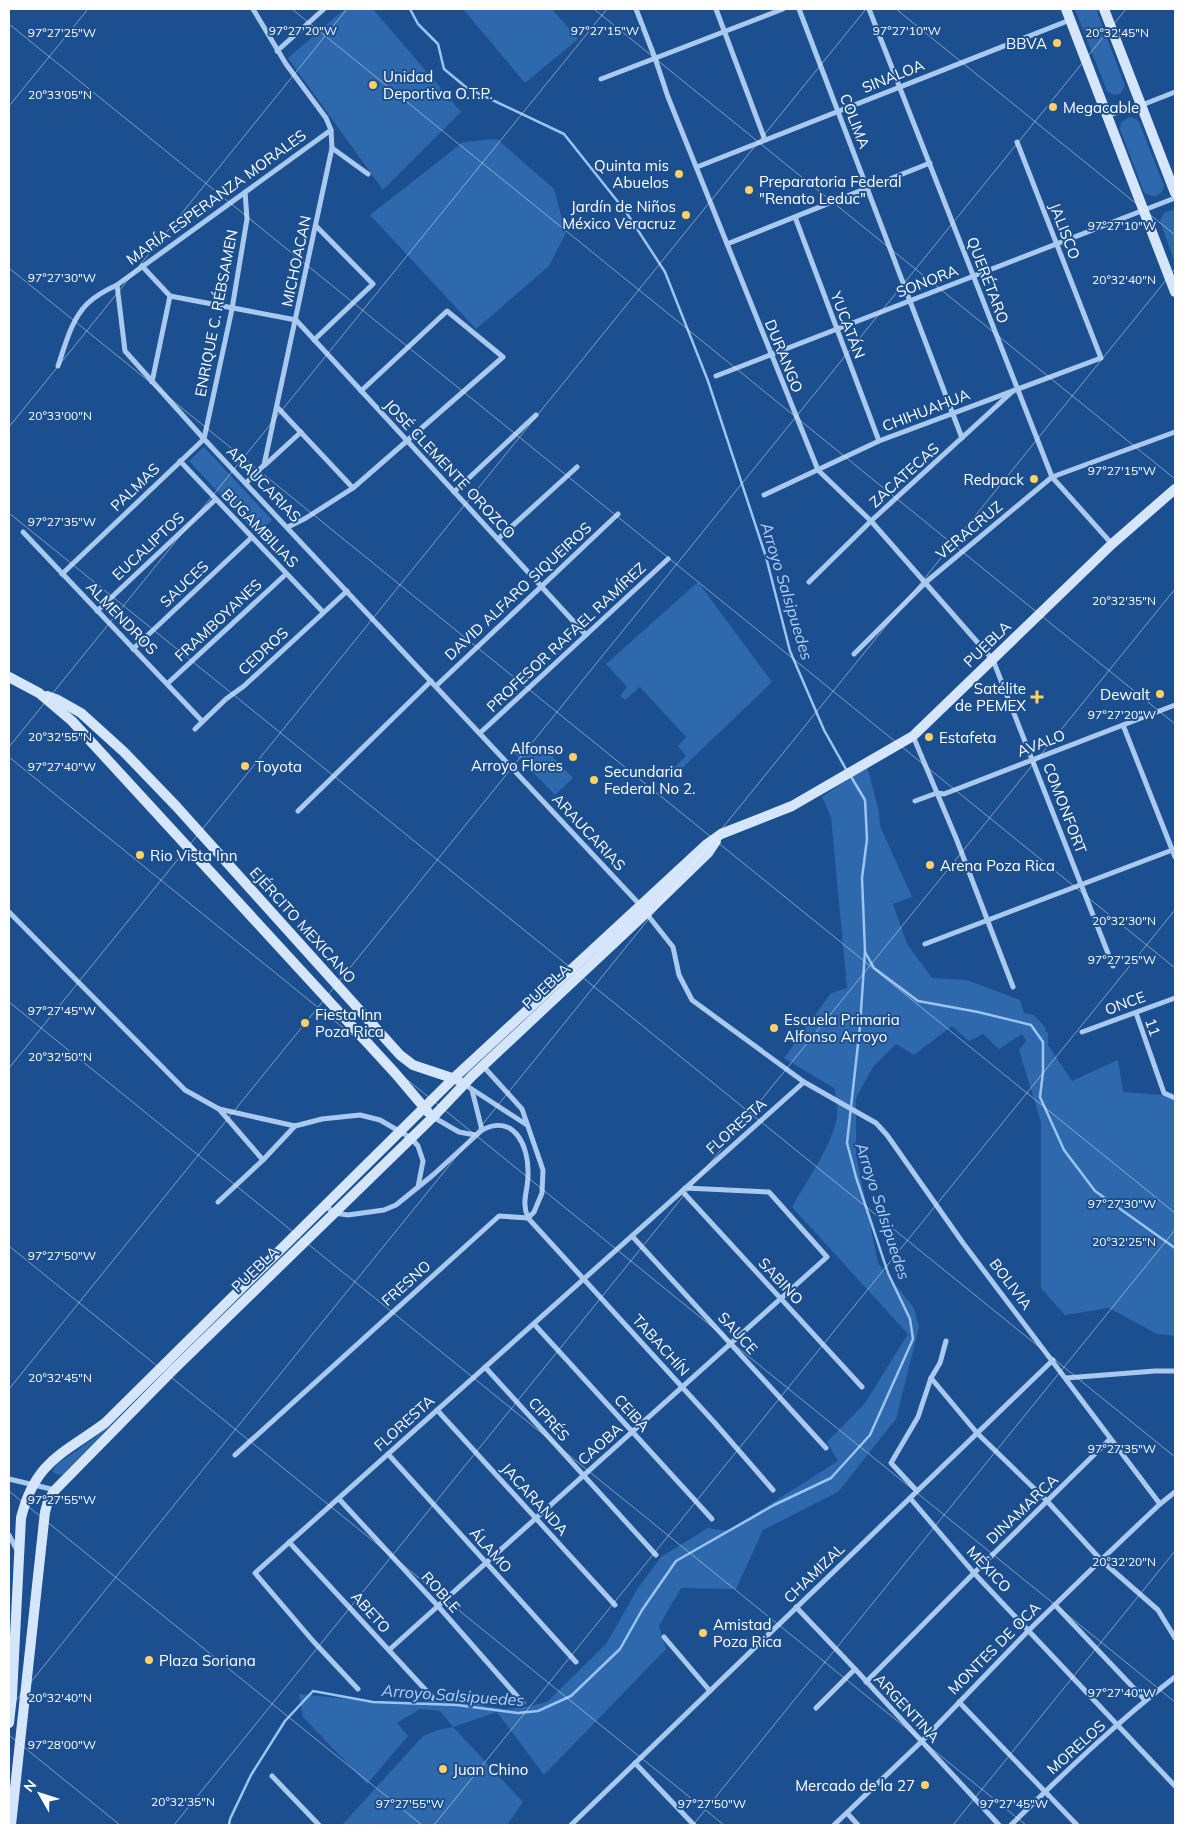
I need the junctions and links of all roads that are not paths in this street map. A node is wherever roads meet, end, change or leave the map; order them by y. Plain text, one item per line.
1 (252, 9) edge
2 (324, 9) edge
3 (636, 9) edge
4 (716, 9) edge
5 (783, 9) edge
6 (798, 9) edge
7 (869, 9) edge
8 (1066, 9) edge
9 (1104, 9) edge
10 (1070, 20) junction
11 (725, 31) junction
12 (277, 51) junction
13 (655, 58) junction
14 (601, 79) dead end
15 (900, 87) junction
16 (1175, 92) edge
17 (1142, 105) junction
18 (838, 112) junction
19 (1108, 115) junction
20 (331, 130) junction
21 (765, 140) junction
22 (1017, 142) dead end
23 (332, 148) junction
24 (930, 163) junction
25 (697, 167) junction
26 (368, 174) dead end
27 (867, 188) junction
28 (245, 192) junction
29 (1175, 193) edge
30 (1175, 198) edge
31 (1144, 211) junction
32 (795, 217) junction
33 (316, 226) junction
34 (727, 244) junction
35 (1056, 245) junction
36 (142, 266) junction
37 (974, 277) junction
38 (117, 285) junction
39 (1175, 292) edge
40 (170, 296) junction
41 (910, 301) junction
42 (232, 309) junction
43 (296, 320) junction
44 (837, 330) junction
45 (314, 340) junction
46 (770, 356) junction
47 (1101, 358) joint
48 (58, 366) dead end
49 (716, 376) dead end
50 (152, 382) junction
51 (1017, 388) junction
52 (361, 391) junction
53 (278, 408) junction
54 (953, 413) junction
55 (536, 415) dead end
56 (301, 432) junction
57 (1175, 432) edge
58 (962, 438) junction
59 (204, 439) junction
60 (406, 440) junction
61 (879, 441) junction
62 (180, 462) junction
63 (264, 465) junction
64 (577, 467) dead end
65 (818, 470) junction
66 (1052, 477) junction
67 (246, 483) junction
68 (354, 488) junction
69 (1175, 489) edge
70 (454, 492) junction
71 (764, 495) dead end
72 (216, 500) junction
73 (618, 514) dead end
74 (871, 521) junction
75 (288, 527) junction
76 (23, 532) dead end
77 (251, 538) junction
78 (498, 540) junction
79 (1112, 544) junction
80 (668, 559) dead end
81 (62, 574) junction
82 (286, 574) junction
83 (809, 582) dead end
84 (926, 582) junction
85 (541, 586) junction
86 (348, 591) junction
87 (98, 611) junction
88 (323, 612) junction
89 (586, 635) junction
90 (134, 649) junction
91 (854, 654) dead end
92 (993, 660) junction
93 (9, 677) edge
94 (431, 681) junction
95 (167, 684) junction
96 (436, 686) junction
97 (39, 692) junction
98 (1175, 705) edge
99 (202, 721) junction
100 (1123, 725) junction
101 (195, 729) dead end
102 (480, 733) junction
103 (913, 736) junction
104 (124, 752) junction
105 (1032, 759) junction
106 (112, 765) junction
107 (937, 793) junction
108 (915, 801) dead end
109 (298, 810) dead end
110 (1174, 850) edge
111 (1175, 857) edge
112 (1081, 885) junction
113 (256, 895) junction
114 (242, 907) junction
115 (644, 909) junction
116 (9, 912) edge
117 (987, 920) junction
118 (925, 944) dead end
119 (1113, 966) dead end
120 (1013, 987) dead end
121 (1175, 998) edge
122 (1136, 1013) junction
123 (1082, 1032) dead end
124 (413, 1065) junction
125 (483, 1066) junction
126 (395, 1073) junction
127 (455, 1077) junction
128 (804, 1082) junction
129 (468, 1087) junction
130 (1175, 1098) edge
131 (425, 1108) junction
132 (219, 1109) junction
133 (433, 1117) junction
134 (528, 1125) junction
135 (295, 1126) junction
136 (482, 1130) junction
137 (401, 1132) junction
138 (475, 1135) junction
139 (411, 1138) junction
140 (263, 1160) junction
141 (418, 1187) junction
142 (683, 1190) junction
143 (218, 1202) dead end
144 (330, 1209) junction
145 (528, 1218) junction
146 (632, 1236) junction
147 (584, 1279) junction
148 (780, 1299) junction
149 (534, 1324) junction
150 (946, 1341) dead end
151 (731, 1344) junction
152 (1053, 1360) junction
153 (485, 1367) junction
154 (1175, 1371) edge
155 (931, 1378) junction
156 (1066, 1378) junction
157 (682, 1387) junction
158 (862, 1387) dead end
159 (437, 1410) junction
160 (632, 1432) junction
161 (977, 1433) junction
162 (1110, 1439) junction
163 (826, 1448) dead end
164 (388, 1454) junction
165 (235, 1455) dead end
166 (584, 1476) junction
167 (9, 1479) edge
168 (34, 1483) junction
169 (55, 1490) junction
170 (773, 1490) dead end
171 (917, 1491) junction
172 (1175, 1492) edge
173 (339, 1498) junction
174 (910, 1498) junction
175 (1047, 1501) junction
176 (1160, 1504) junction
177 (536, 1518) junction
178 (712, 1519) dead end
179 (9, 1535) edge
180 (290, 1542) junction
181 (656, 1555) dead end
182 (20, 1556) junction
183 (1101, 1560) junction
184 (486, 1563) junction
185 (974, 1573) junction
186 (615, 1605) dead end
187 (1056, 1605) junction
188 (438, 1606) junction
189 (796, 1607) junction
190 (1029, 1630) junction
191 (664, 1637) dead end
192 (1175, 1638) edge
193 (389, 1650) junction
194 (576, 1662) dead end
195 (855, 1668) junction
196 (1175, 1677) edge
197 (866, 1682) junction
198 (358, 1688) dead end
199 (710, 1691) junction
200 (433, 1698) dead end
201 (1145, 1700) junction
202 (959, 1702) junction
203 (523, 1703) dead end
204 (816, 1708) dead end
205 (9, 1723) edge
206 (1117, 1726) junction
207 (921, 1742) junction
208 (635, 1763) junction
209 (272, 1776) dead end
210 (1175, 1786) edge
211 (1045, 1792) junction
212 (847, 1813) junction
213 (11, 1825) edge
214 (319, 1825) edge
215 (570, 1825) edge
216 (694, 1825) edge
217 (835, 1825) edge
218 (858, 1825) edge
219 (999, 1825) edge
220 (1011, 1825) edge
221 (1077, 1825) edge

1 - 12 street, MICHOACAN
2 - 12 street
3 - 13 street, DURANGO
4 - 11 street
5 - 11 street
6 - 18 street, COLIMA
7 - 15 street, QUERÉTARO
8 - 10 main road
9 - 17 main road
10 - 15 street, SINALOA
10 - 19 main road
11 - 13 street
11 - 21 street
12 - 20 street, MICHOACAN
13 - 14 street
13 - 25 street, DURANGO
15 - 18 street, SINALOA
15 - 24 street, QUERÉTARO
16 - 17 street
17 - 19 street
17 - 29 main road
18 - 21 street, SINALOA
18 - 27 street, COLIMA
19 - 31 main road
20 - 23 street, MICHOACAN
20 - 28 street, MARÍA ESPERANZA MORALES
21 - 25 street, SINALOA
22 - 35 street, JALISCO
23 - 26 street
23 - 33 street, MICHOACAN
24 - 27 street
24 - 37 street, QUERÉTARO
25 - 34 street, DURANGO
27 - 32 street
27 - 41 street, COLIMA
28 - 36 street, MARÍA ESPERANZA MORALES
28 - 42 street, ENRIQUE C. RÉBSAMEN
30 - 31 street, SONORA
31 - 35 street, SONORA
31 - 39 main road
32 - 34 street
32 - 44 street, YUCATÁN
33 - 43 street, MICHOACAN
33 - 45 street
34 - 46 street, DURANGO
35 - 37 street, SONORA
35 - 47 street, JALISCO
36 - 38 street, MARÍA ESPERANZA MORALES
36 - 40 street
37 - 41 street, SONORA
37 - 51 street, QUERÉTARO
38 - 48 street, MARÍA ESPERANZA MORALES
38 - 50 street, ARAUCARIAS
40 - 42 street
40 - 50 street
41 - 44 street, SONORA
41 - 54 street, COLIMA
42 - 43 street
42 - 59 street, ENRIQUE C. RÉBSAMEN
43 - 45 street, JOSÉ CLEMENTE OROZCO
43 - 53 street, MICHOACAN
44 - 46 street, SONORA
44 - 61 street, YUCATÁN
45 - 52 street, JOSÉ CLEMENTE OROZCO
46 - 49 street, SONORA
46 - 65 street, DURANGO
47 - 51 street, CHIHUAHUA
50 - 59 street, ARAUCARIAS
51 - 54 street, CHIHUAHUA
51 - 58 street, ZACATECAS
51 - 66 street, QUERÉTARO
52 - 60 street, JOSÉ CLEMENTE OROZCO
52 - 60 street
53 - 56 street
53 - 63 street, MICHOACAN
54 - 58 street, COLIMA
54 - 61 street, CHIHUAHUA
55 - 70 street
56 - 63 street
56 - 68 street
57 - 66 street, VERACRUZ
58 - 74 street, ZACATECAS
59 - 62 street, PALMAS
59 - 67 street, ARAUCARIAS
60 - 68 street
60 - 70 street, JOSÉ CLEMENTE OROZCO
61 - 65 street, CHIHUAHUA
62 - 72 street, BUGAMBILIAS
62 - 81 street, PALMAS
63 - 67 street
64 - 78 street
65 - 71 street, CHIHUAHUA
65 - 74 street, DURANGO
66 - 79 street, QUERÉTARO
66 - 84 street, VERACRUZ
67 - 75 street, ARAUCARIAS
68 - 75 street
69 - 79 main road, PUEBLA
70 - 78 street, JOSÉ CLEMENTE OROZCO
72 - 77 street, BUGAMBILIAS
72 - 87 street, EUCALIPTOS
73 - 85 street, DAVID ALFARO SIQUEIROS
74 - 83 street, ZACATECAS
74 - 84 street, DURANGO
75 - 86 street, ARAUCARIAS
76 - 81 street, ALMENDROS
77 - 82 street, BUGAMBILIAS
77 - 90 street, SAUCES
78 - 85 street, JOSÉ CLEMENTE OROZCO
79 - 92 main road, PUEBLA
80 - 89 street, PROFESOR RAFAEL RAMÍREZ
81 - 87 street, ALMENDROS
82 - 88 street, BUGAMBILIAS
82 - 95 street, FRAMBOYANES
84 - 91 street, VERACRUZ
84 - 92 street, DURANGO
85 - 89 street, JOSÉ CLEMENTE OROZCO
85 - 96 street, DAVID ALFARO SIQUEIROS
86 - 88 street, CEDROS
86 - 94 street, ARAUCARIAS
87 - 90 street, ALMENDROS
88 - 99 street, CEDROS
89 - 102 street, PROFESOR RAFAEL RAMÍREZ
90 - 95 street, ALMENDROS
92 - 103 main road, PUEBLA
92 - 105 street, COMONFORT
93 - 97 main road, EJÉRCITO MEXICANO
94 - 96 street, ARAUCARIAS
94 - 109 street
95 - 99 street, ALMENDROS
96 - 102 street, ARAUCARIAS
97 - 104 main road, EJÉRCITO MEXICANO
97 - 106 main road, EJÉRCITO MEXICANO
98 - 100 street, AVALO
99 - 101 street, CEDROS
100 - 105 street, AVALO
100 - 110 street
102 - 115 street, ARAUCARIAS
103 - 107 street
103 - 115 main road, PUEBLA
104 - 106 main road
104 - 113 main road, EJÉRCITO MEXICANO
105 - 107 street, AVALO
105 - 112 street, COMONFORT
106 - 114 main road, EJÉRCITO MEXICANO
107 - 108 street, AVALO
107 - 117 street
110 - 111 street
110 - 112 street
112 - 117 street
112 - 119 street, COMONFORT
113 - 114 main road
113 - 124 main road, EJÉRCITO MEXICANO
114 - 126 main road, EJÉRCITO MEXICANO
115 - 125 main road, PUEBLA
115 - 127 main road, PUEBLA
115 - 128 street, ARAUCARIAS
116 - 132 street
117 - 118 street
117 - 120 street
121 - 122 street, ONCE
122 - 123 street, ONCE
122 - 130 street, 11
124 - 126 main road
124 - 127 main road, EJÉRCITO MEXICANO
125 - 129 main road, PUEBLA
125 - 134 street
126 - 131 main road, EJÉRCITO MEXICANO
127 - 129 main road, EJÉRCITO MEXICANO
127 - 131 main road, PUEBLA
128 - 142 street, FLORESTA
128 - 152 street, BOLIVIA
129 - 133 main road, PUEBLA
129 - 134 street
129 - 136 street
131 - 133 main road, EJÉRCITO MEXICANO
131 - 137 main road, PUEBLA
132 - 135 street
132 - 140 street
133 - 138 street
133 - 139 main road, PUEBLA
134 - 145 street
135 - 137 street
135 - 140 street
136 - 138 street
136 - 145 street
137 - 139 street
137 - 144 main road, PUEBLA
138 - 141 street
139 - 141 street
139 - 144 main road, PUEBLA
140 - 143 street
141 - 144 street
142 - 146 street, FLORESTA
142 - 148 street, SABINO
142 - 148 street, CAOBA
144 - 168 main road, PUEBLA
144 - 169 main road, PUEBLA
145 - 147 street, TABACHÍN
145 - 165 street, FRESNO
146 - 147 street, FLORESTA
146 - 151 street, SAUCE
147 - 149 street, FLORESTA
147 - 157 street, TABACHÍN
148 - 151 street, CAOBA
148 - 158 street, SABINO
149 - 153 street, FLORESTA
149 - 160 street, CEIBA
150 - 155 street
151 - 157 street, CAOBA
151 - 163 street, SAUCE
152 - 156 street, BOLIVIA
152 - 161 street, CHAMIZAL
153 - 159 street, FLORESTA
153 - 166 street, CIPRÉS
154 - 156 street
155 - 161 street
155 - 171 street
156 - 162 street, BOLIVIA
157 - 160 street, CAOBA
157 - 170 street, TABACHÍN
159 - 164 street, FLORESTA
159 - 177 street, JACARANDA
160 - 166 street, CAOBA
160 - 178 street, CEIBA
161 - 171 street, CHAMIZAL
161 - 175 street
162 - 175 street, DINAMARCA
162 - 176 street, BOLIVIA
164 - 173 street, FLORESTA
164 - 184 street, ÁLAMO
166 - 177 street, CAOBA
166 - 181 street, CIPRÉS
167 - 168 street
168 - 169 street
168 - 182 main road, PUEBLA
169 - 213 main road, PUEBLA
171 - 174 street, CHAMIZAL
172 - 176 street, MONTES DE OCA
173 - 180 street, FLORESTA
173 - 188 street, ROBLE
174 - 185 street, MÉXICO
174 - 189 street, CHAMIZAL
175 - 183 street
175 - 185 street, DINAMARCA
176 - 183 street, MONTES DE OCA
177 - 184 street, CAOBA
177 - 186 street, JACARANDA
179 - 182 street
180 - 193 street, ABETO
180 - 198 street, FLORESTA
182 - 205 main road, PUEBLA
183 - 187 street, MONTES DE OCA
183 - 192 street
184 - 188 street, CAOBA
184 - 194 street, ÁLAMO
185 - 190 street, MÉXICO
185 - 197 street, DINAMARCA
187 - 190 street, MONTES DE OCA
187 - 201 street
188 - 193 street, CAOBA
188 - 203 street, ROBLE
189 - 195 street, ARGENTINA
189 - 199 street, CHAMIZAL
190 - 202 street, MONTES DE OCA
190 - 206 street, MÉXICO
191 - 199 street
193 - 200 street, ABETO
195 - 197 street, ARGENTINA
195 - 204 street
196 - 201 street, MORELOS
197 - 207 street, ARGENTINA
199 - 208 street, CHAMIZAL
201 - 206 street, MORELOS
202 - 207 street, MONTES DE OCA
202 - 211 street, MORELOS
206 - 210 street, MÉXICO
206 - 211 street, MORELOS
207 - 212 street, MONTES DE OCA
207 - 219 street, ARGENTINA
208 - 215 street, CHAMIZAL
208 - 216 street
209 - 214 street
211 - 220 street, MORELOS
211 - 221 street
212 - 217 street, MONTES DE OCA
212 - 218 street

